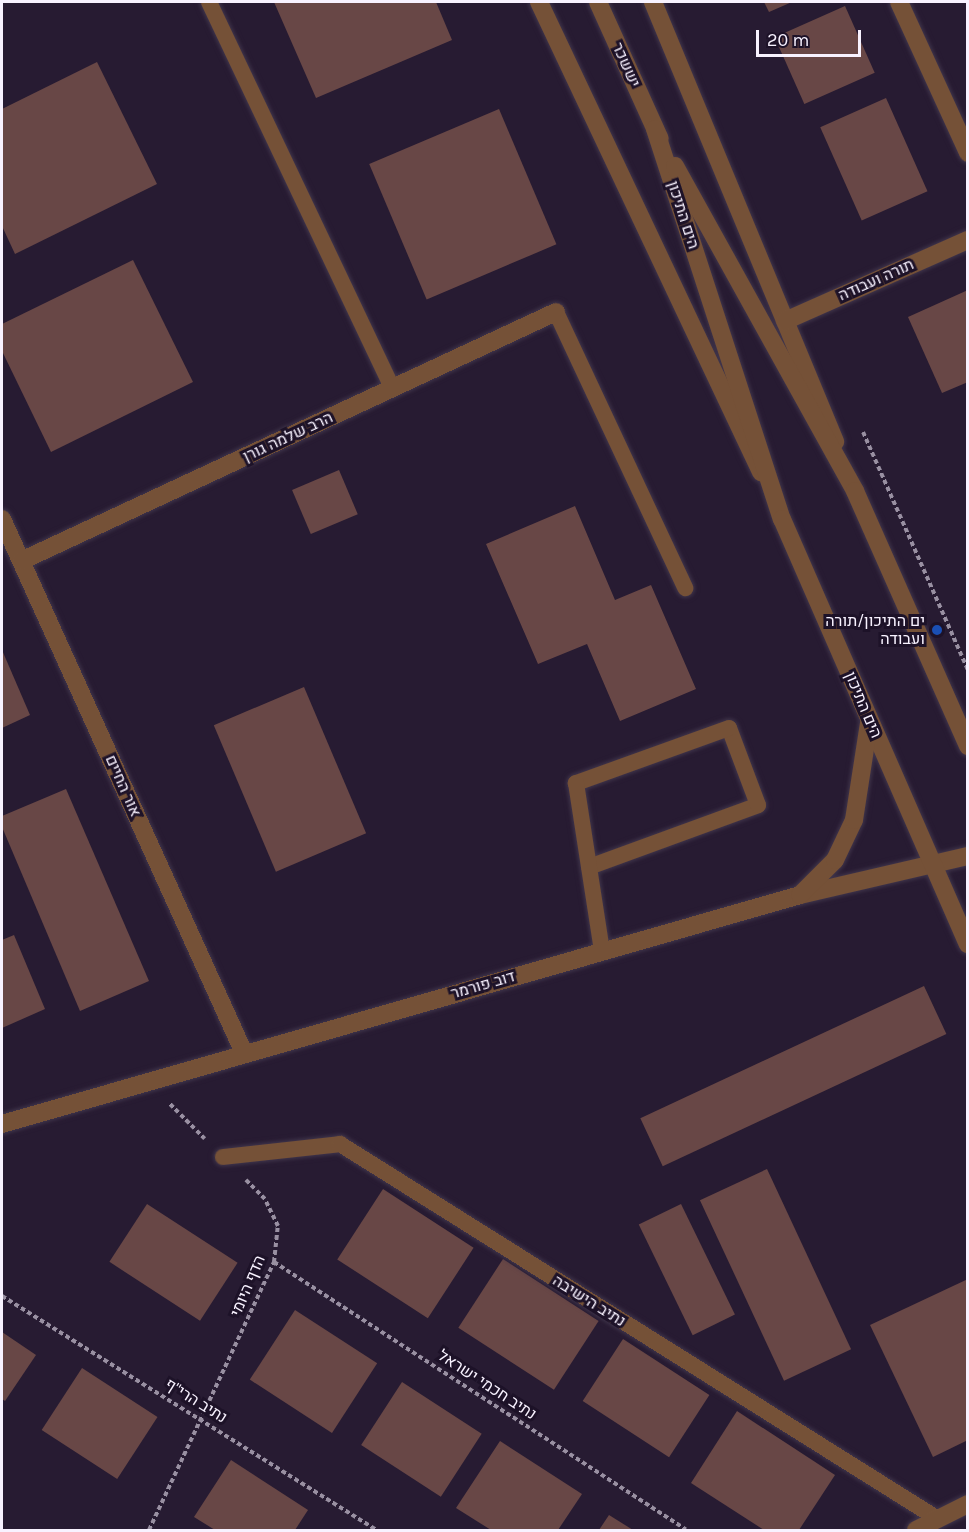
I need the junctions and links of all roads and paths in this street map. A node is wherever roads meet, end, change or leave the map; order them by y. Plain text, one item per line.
1 (209, 2) edge
2 (539, 2) edge
3 (598, 2) edge
4 (653, 2) edge
5 (899, 2) edge
6 (655, 129) junction
7 (968, 153) edge
8 (968, 240) edge
9 (556, 312) joint
10 (785, 321) junction
11 (392, 388) junction
12 (855, 491) junction
13 (2, 519) edge
14 (782, 519) junction
15 (21, 561) junction
16 (686, 588) dead end
17 (937, 676) junction
18 (870, 721) junction
19 (968, 723) edge
20 (968, 747) edge
21 (968, 856) edge
22 (931, 865) junction
23 (589, 867) junction
24 (800, 895) junction
25 (968, 945) edge
26 (602, 951) junction
27 (244, 1053) junction
28 (148, 1081) junction
29 (2, 1124) edge
30 (223, 1157) junction
31 (274, 1262) junction
32 (2, 1296) edge
33 (201, 1417) junction
34 (968, 1504) edge
35 (938, 1519) junction
36 (149, 1530) edge
37 (376, 1530) edge
38 (686, 1530) edge
39 (916, 1530) edge

1 - 11 lane
2 - 14 street
3 - 6 street, יששכר
4 - 10 street
5 - 7 street
6 - 12 street, הים התיכון
6 - 14 street, הים התיכון
8 - 10 street, תורה ועבודה
9 - 11 street, הרב שלמה גורן
9 - 16 lane
10 - 12 street
11 - 15 street, הרב שלמה גורן
12 - 17 street, הים התיכון
13 - 15 street, אור החיים
14 - 18 street, הים התיכון
15 - 27 street, אור החיים
17 - 19 street
17 - 20 street, הים התיכון
18 - 22 street, הים התיכון
18 - 24 street
21 - 22 street, דוב פורמר
22 - 24 street, דוב פורמר
22 - 25 street, הים התיכון
23 - 23 lane
23 - 26 lane
24 - 26 street, דוב פורמר
26 - 27 street, דוב פורמר
27 - 28 street, דוב פורמר
28 - 29 street, דוב פורמר
28 - 30 path, הדף היומי
30 - 31 path, הדף היומי
30 - 35 lane, נתיב הישיבה
31 - 33 path, הדף היומי
31 - 38 path, נתיב חכמי ישראל
32 - 33 path, נתיב הרי"ף
33 - 36 path, הדף היומי
33 - 37 path, נתיב הרי"ף
34 - 35 street
35 - 39 street

